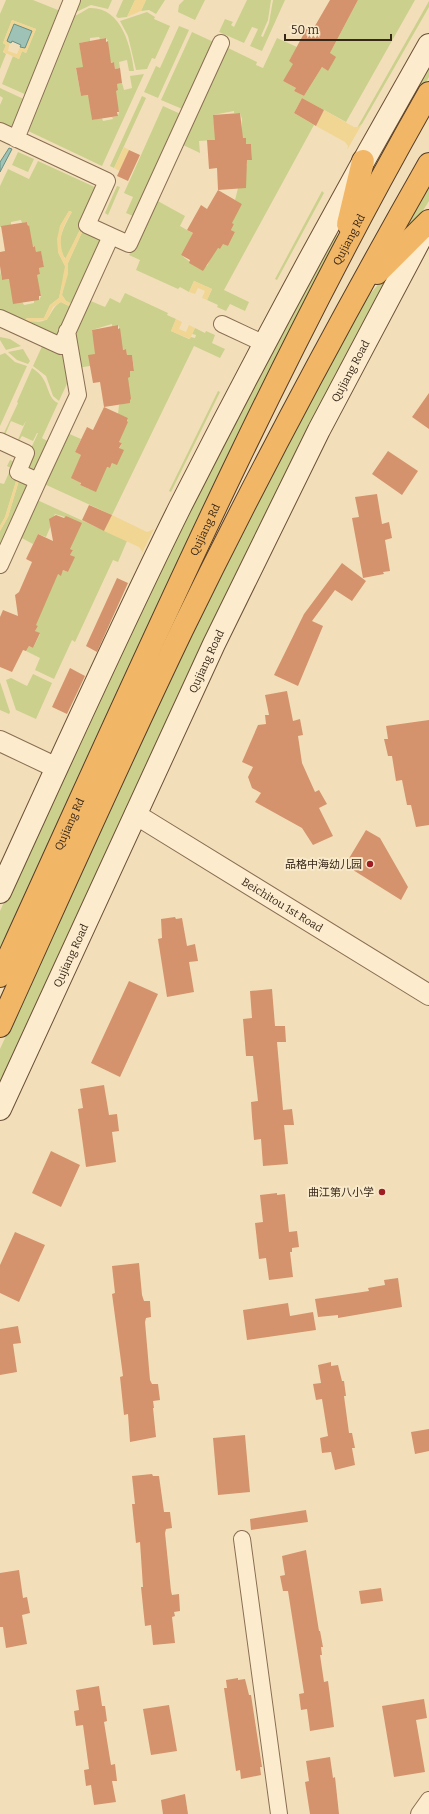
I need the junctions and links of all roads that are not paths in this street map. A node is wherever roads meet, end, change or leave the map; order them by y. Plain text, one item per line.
1 (72, 0) edge
2 (221, 43) dead end
3 (429, 45) edge
4 (429, 93) edge
5 (0, 132) edge
6 (16, 139) junction
7 (363, 161) junction
8 (429, 164) edge
9 (429, 222) edge
10 (111, 236) junction
11 (340, 257) junction
12 (359, 290) junction
13 (0, 318) edge
14 (222, 324) dead end
15 (68, 331) junction
16 (265, 344) junction
17 (0, 441) edge
18 (38, 481) junction
19 (0, 565) edge
20 (0, 741) edge
21 (57, 768) junction
22 (135, 814) junction
23 (0, 892) edge
24 (0, 976) edge
25 (429, 995) edge
26 (0, 1026) edge
27 (0, 1109) edge
28 (242, 1539) dead end
29 (429, 1800) edge
30 (279, 1814) edge
31 (419, 1814) edge

1 - 6 street
2 - 10 street
3 - 7 main road
4 - 11 highway, Qujiang Rd
5 - 6 street
6 - 10 street
7 - 11 highway
7 - 16 main road
8 - 12 highway, Qujiang Rd
9 - 12 highway
9 - 22 main road, Qujiang Road
10 - 15 street
11 - 24 highway, Qujiang Rd
12 - 26 highway, Qujiang Rd
13 - 15 street
14 - 16 street
15 - 18 street
16 - 21 main road
17 - 18 street
18 - 19 street
20 - 21 street
21 - 23 main road
22 - 25 street, Beichitou 1st Road
22 - 27 main road, Qujiang Road
28 - 30 street
29 - 31 street

